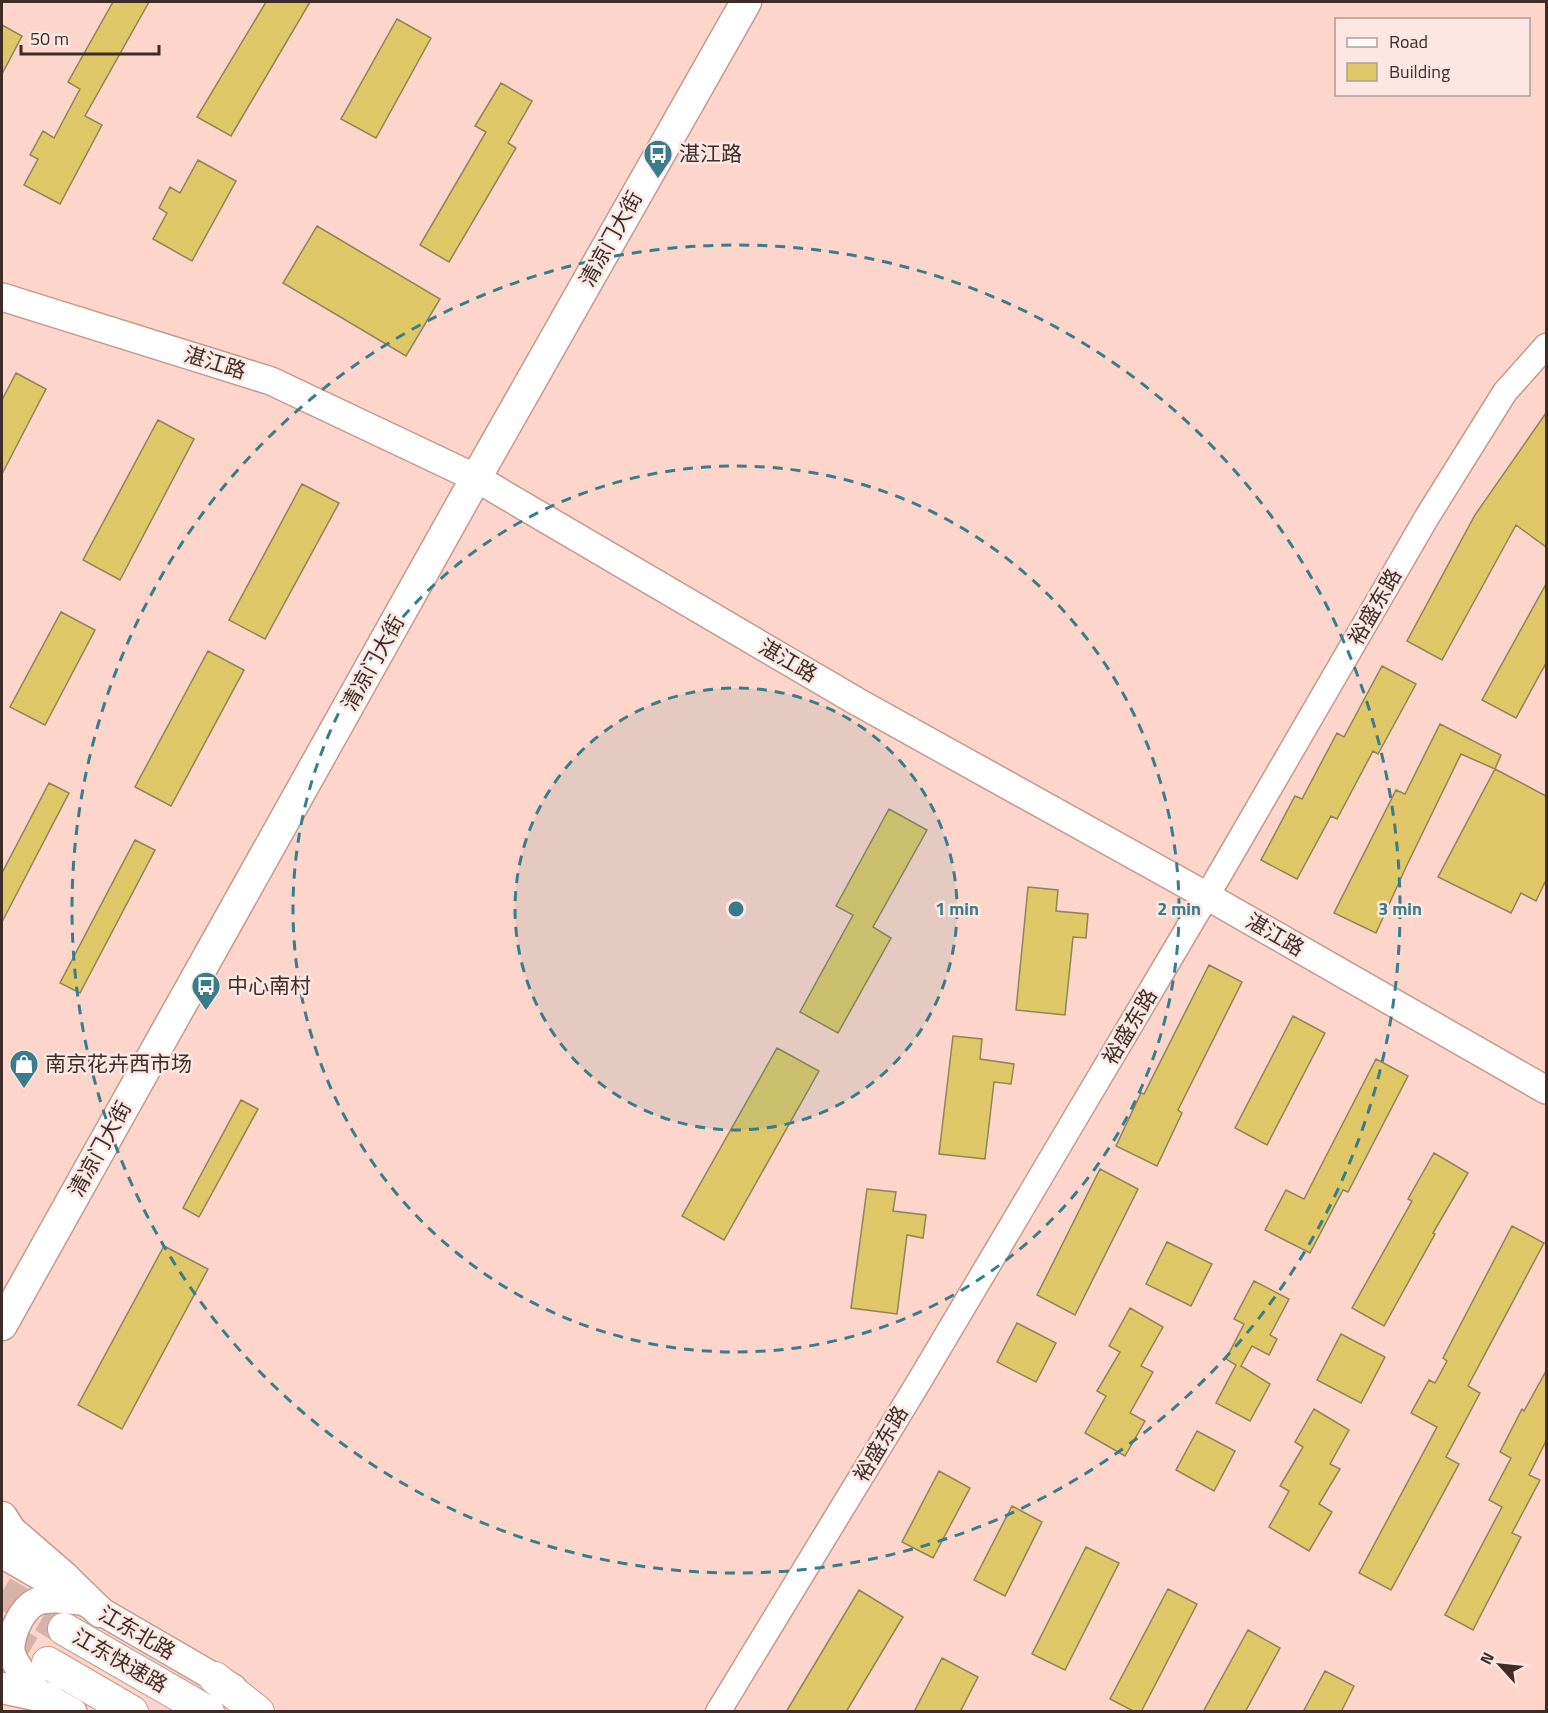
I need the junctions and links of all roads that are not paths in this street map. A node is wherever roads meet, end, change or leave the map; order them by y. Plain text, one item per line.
1 (746, 2) edge
2 (2, 297) edge
3 (1546, 346) edge
4 (476, 478) junction
5 (1208, 896) junction
6 (1546, 1090) edge
7 (2, 1325) edge
8 (2, 1517) edge
9 (2, 1554) edge
10 (91, 1607) junction
11 (64, 1629) tunnel mouth
12 (2, 1671) edge
13 (215, 1678) junction
14 (2, 1688) edge
15 (52, 1691) edge
16 (132, 1712) edge
17 (208, 1712) edge
18 (258, 1712) edge
19 (273, 1712) edge
20 (718, 1712) edge

1 - 4 main road, 清凉门大街
2 - 4 main road, 湛江路
3 - 5 street, 裕盛东路
4 - 5 main road, 湛江路
4 - 7 main road, 清凉门大街
5 - 6 main road, 湛江路
5 - 20 street, 裕盛东路
8 - 10 main road
9 - 10 main road, 江东北路
10 - 13 main road, 江东北路
10 - 15 main road
11 - 17 highway, 江东快速路
12 - 15 main road
13 - 18 highway
13 - 19 main road, 江东北路
14 - 15 main road
15 - 16 highway, 江东快速路

